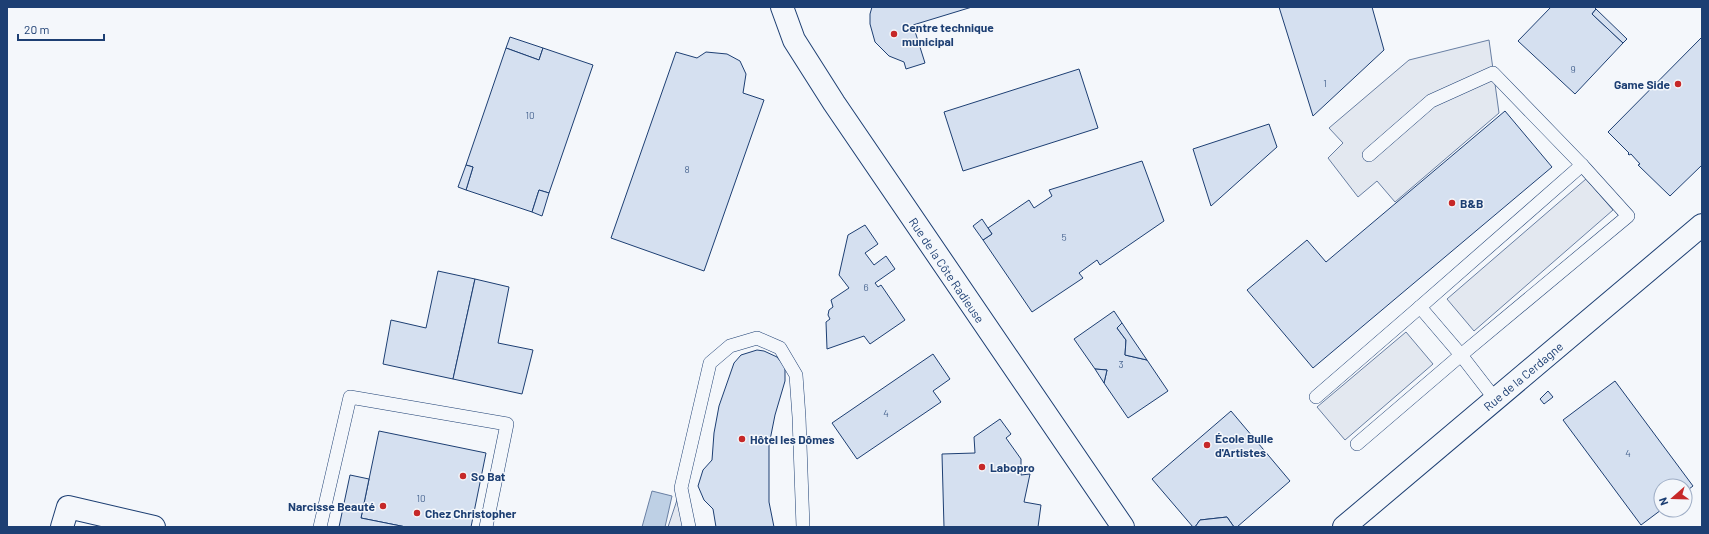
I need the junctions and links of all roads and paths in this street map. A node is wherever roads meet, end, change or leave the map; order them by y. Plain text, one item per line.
1 (782, 7) edge
2 (1369, 155) dead end
3 (1582, 165) junction
4 (1702, 225) edge
5 (1420, 307) junction
6 (1461, 355) junction
7 (1316, 396) dead end
8 (1495, 399) junction
9 (1357, 444) dead end
10 (62, 527) edge
11 (154, 527) edge
12 (320, 527) edge
13 (486, 527) edge
14 (690, 527) edge
15 (803, 527) edge
16 (1123, 527) edge
17 (1344, 527) edge

1 - 16 street, Rue de la Côte Radieuse
2 - 3 lane
3 - 5 lane
3 - 6 lane
4 - 8 street, Rue de la Cerdagne
5 - 6 lane
5 - 7 lane
6 - 8 lane
6 - 9 lane
8 - 17 street, Rue de la Cerdagne
10 - 11 street
12 - 13 lane
14 - 15 lane

